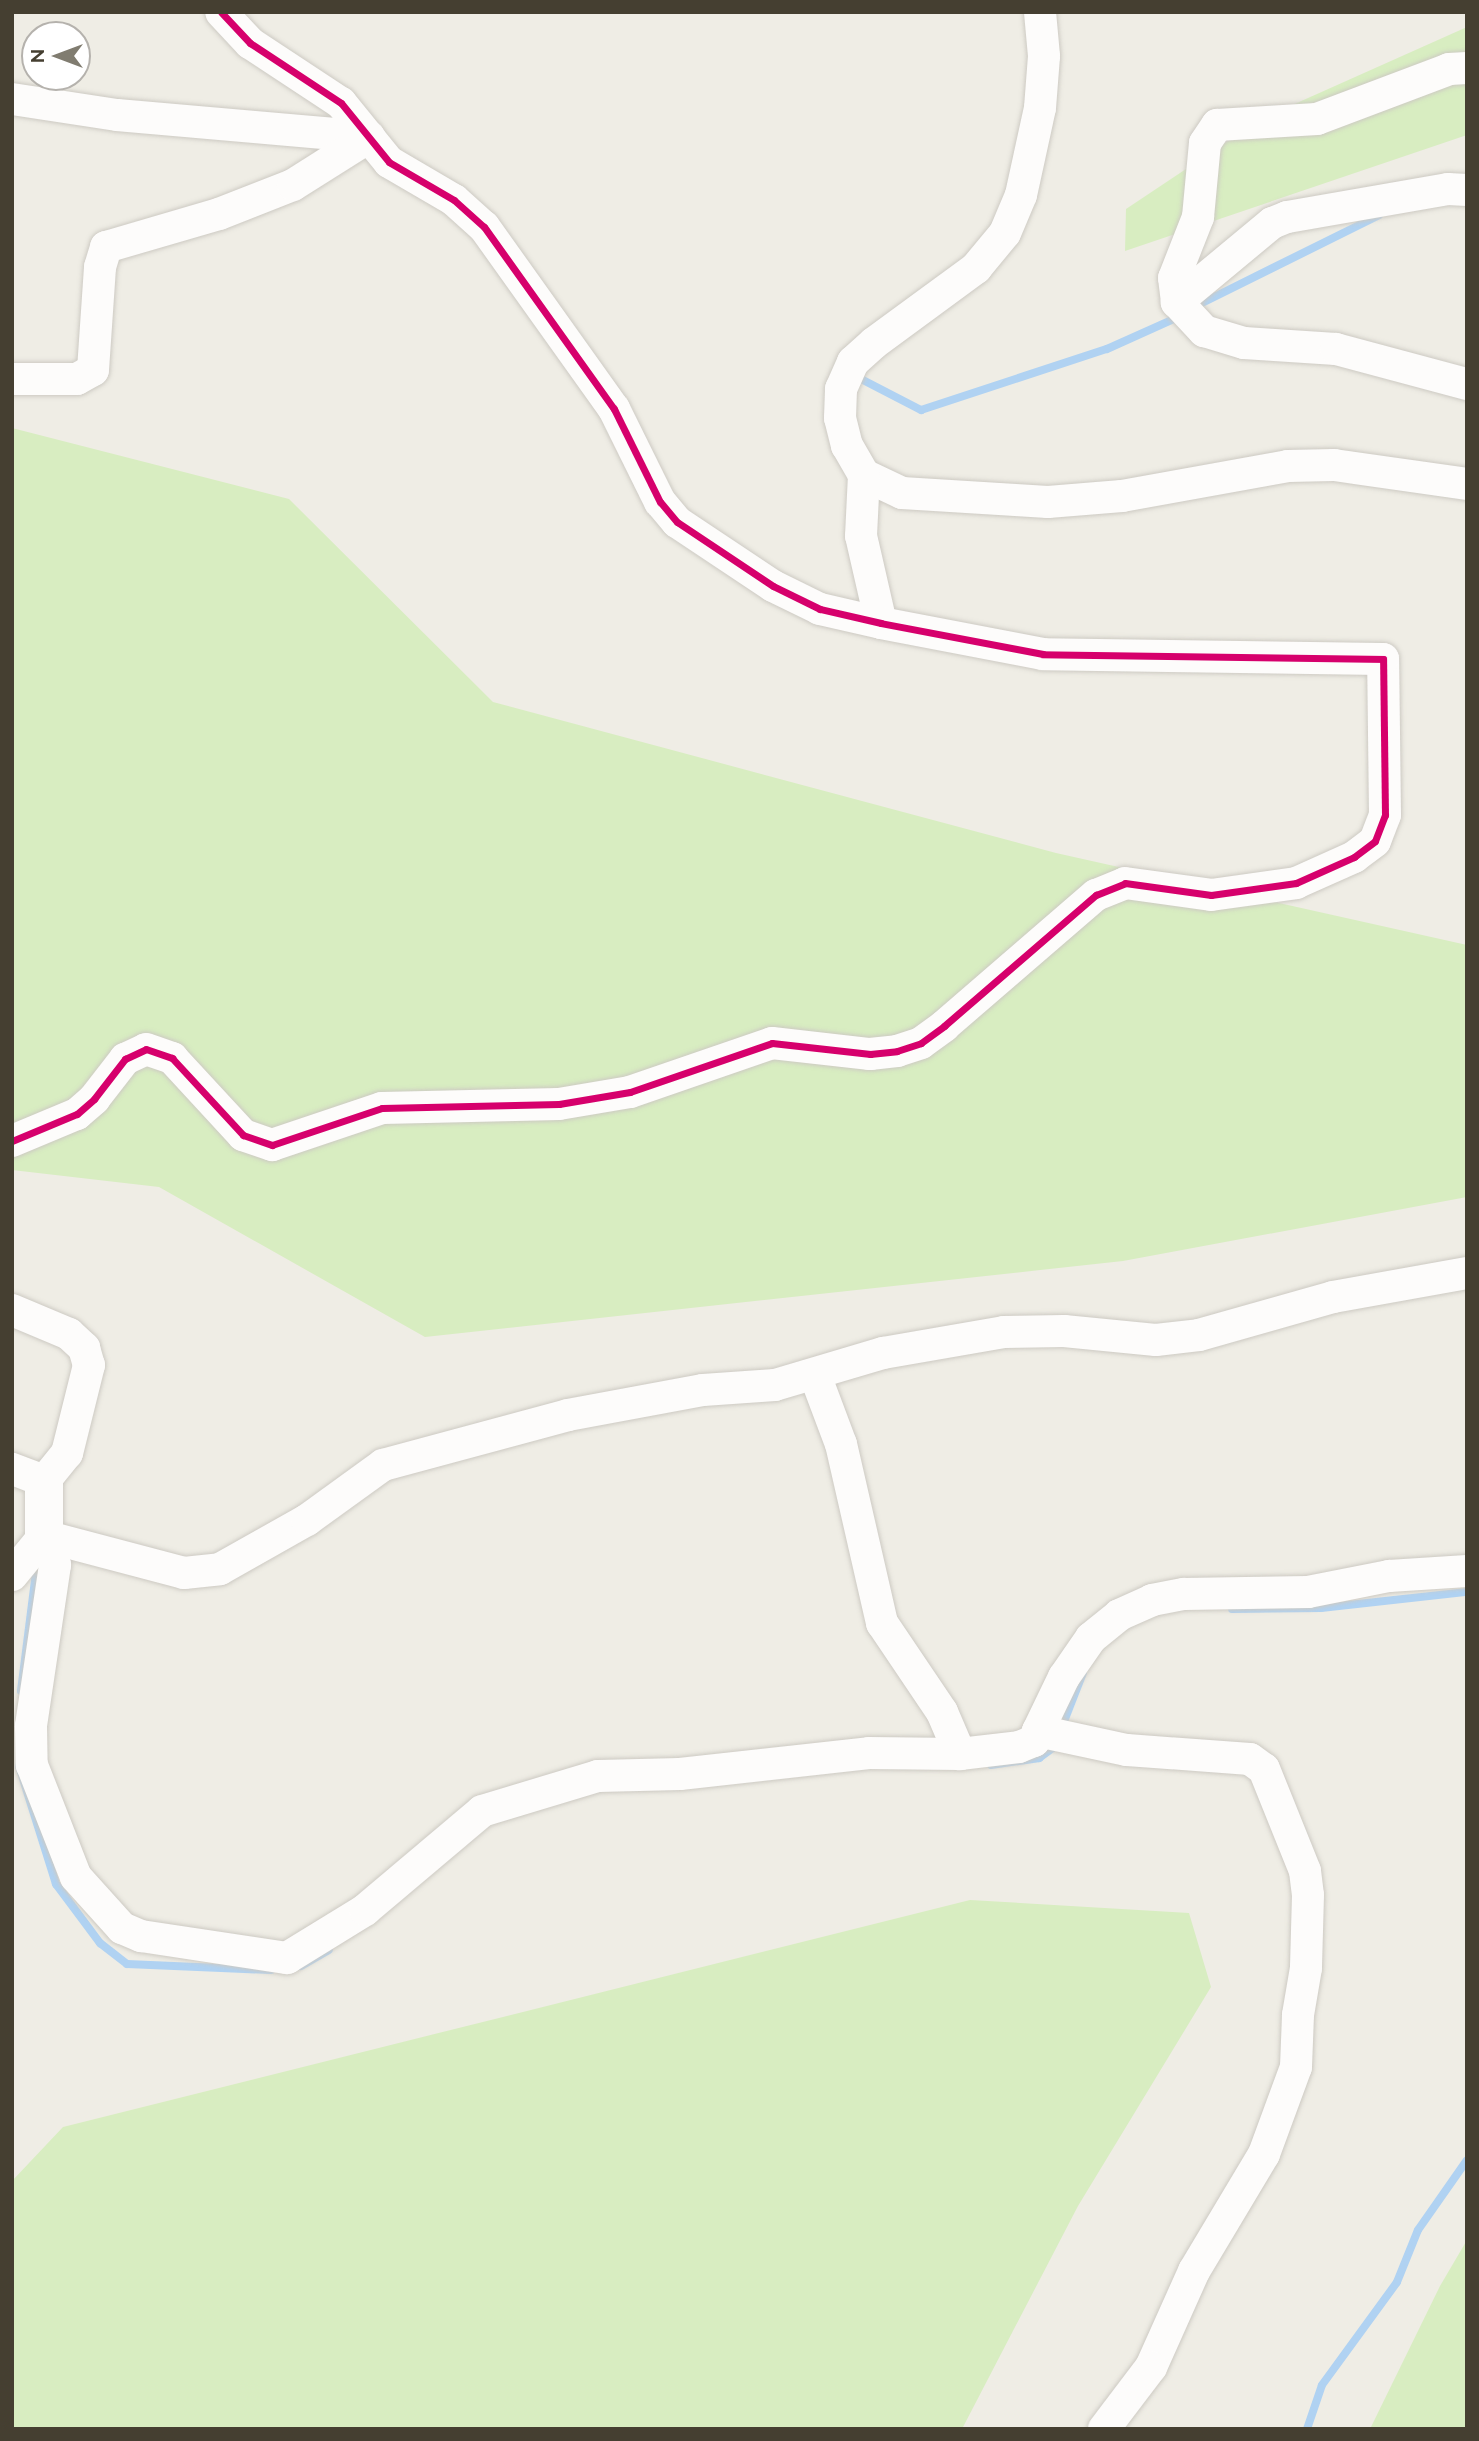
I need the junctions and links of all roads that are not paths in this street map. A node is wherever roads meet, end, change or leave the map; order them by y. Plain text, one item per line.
1 (221, 12) edge
2 (1040, 12) edge
3 (1467, 68) edge
4 (12, 99) edge
5 (369, 137) junction
6 (1467, 190) edge
7 (1177, 302) junction
8 (12, 379) edge
9 (1467, 384) edge
10 (864, 475) junction
11 (1467, 484) edge
12 (881, 623) junction
13 (12, 1141) edge
14 (1467, 1273) edge
15 (12, 1310) edge
16 (815, 1375) junction
17 (28, 1475) edge
18 (44, 1536) junction
19 (1467, 1571) edge
20 (12, 1575) edge
21 (1053, 1736) junction
22 (960, 1754) junction
23 (1104, 2429) edge

1 - 5 street
2 - 10 street
3 - 7 street
4 - 5 street
5 - 8 street
5 - 12 street
6 - 7 street
7 - 9 street
10 - 11 street
10 - 12 street
12 - 13 street
14 - 16 street
15 - 17 street
16 - 18 street
16 - 22 street
17 - 18 street
18 - 20 street
18 - 22 street
19 - 21 street
21 - 22 street
21 - 23 street

